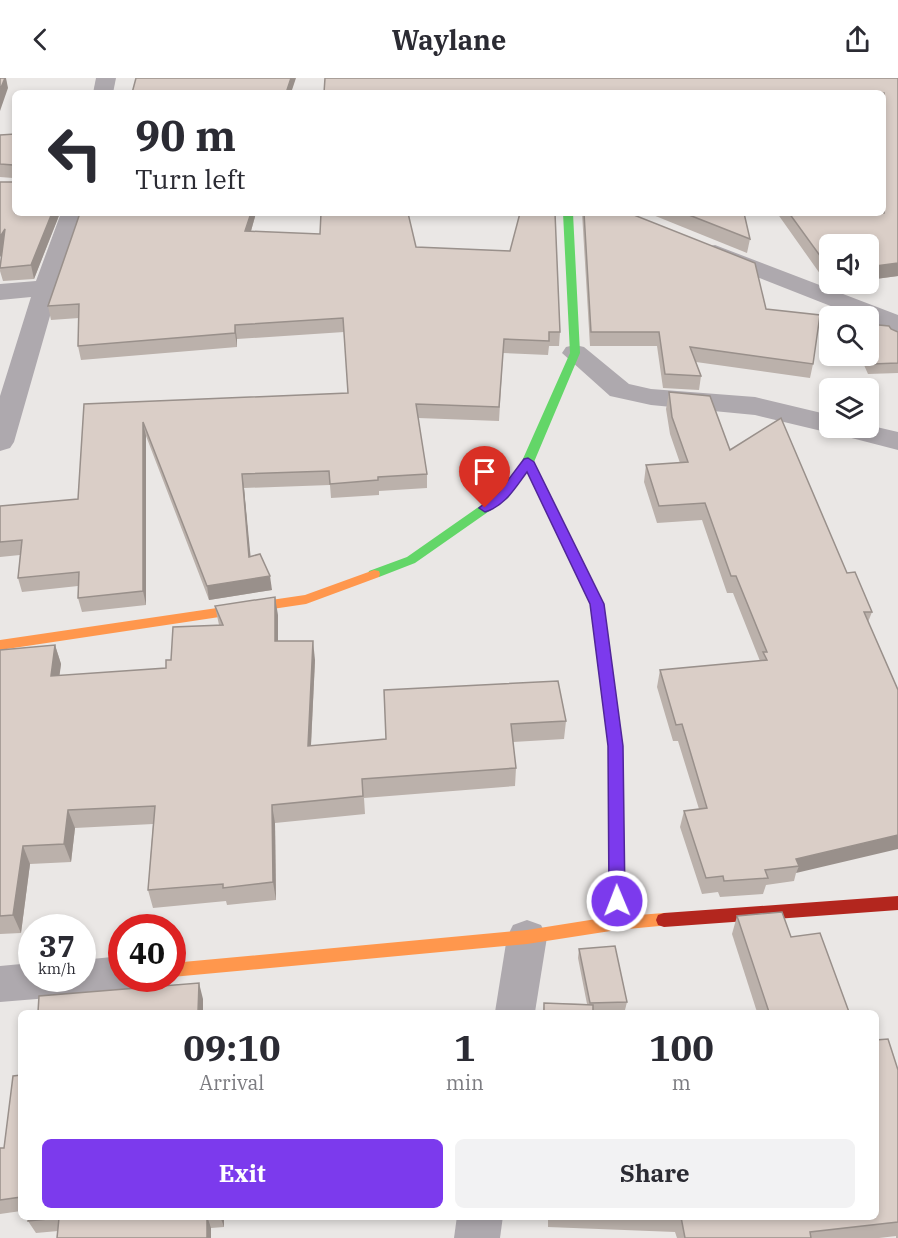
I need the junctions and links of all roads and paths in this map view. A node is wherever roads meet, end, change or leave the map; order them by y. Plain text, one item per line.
1 (72, 216) edge
2 (562, 216) edge
3 (694, 243) edge
4 (46, 288) junction
5 (0, 292) edge
6 (898, 324) edge
7 (574, 353) junction
8 (819, 421) edge
9 (879, 436) edge
10 (898, 441) edge
11 (0, 442) edge
12 (528, 462) junction
13 (0, 645) edge
14 (898, 903) edge
15 (618, 923) junction
16 (526, 937) junction
17 (186, 969) edge
18 (18, 983) edge
19 (0, 984) edge
20 (514, 1010) edge
21 (479, 1220) edge
22 (477, 1238) edge

1 - 4 street
2 - 7 street
3 - 6 street
4 - 5 street
4 - 11 street
7 - 8 street
7 - 12 street
9 - 10 street
12 - 13 street
12 - 15 street
14 - 15 street
15 - 16 street
16 - 17 street
16 - 20 street
18 - 19 street
21 - 22 street

